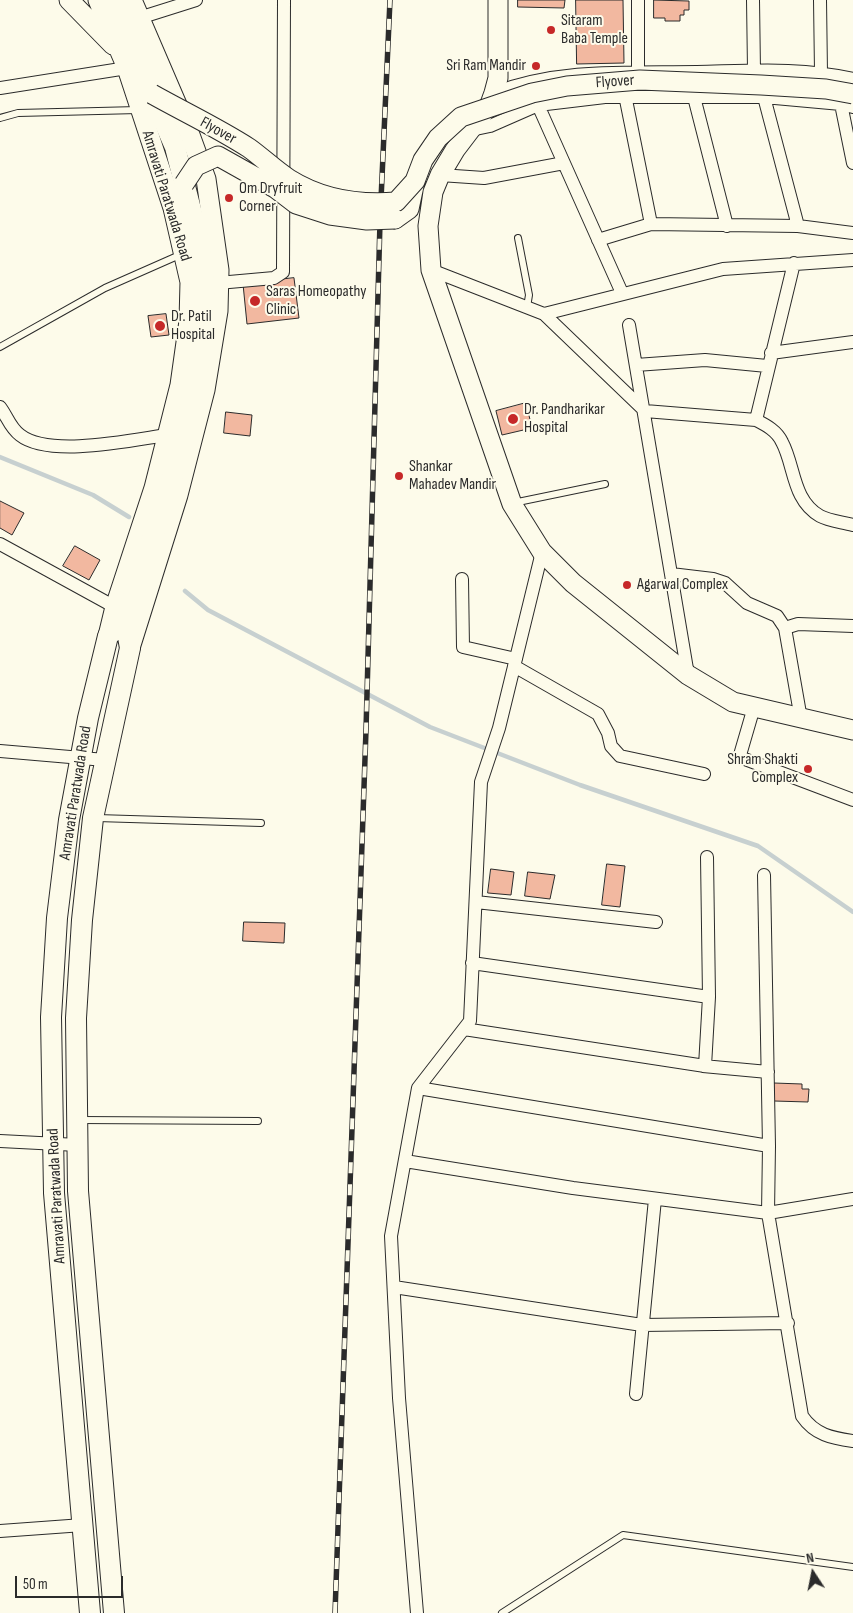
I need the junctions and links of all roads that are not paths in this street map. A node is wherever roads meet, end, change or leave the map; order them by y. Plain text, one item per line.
1 (68, 0) edge
2 (98, 0) edge
3 (116, 0) edge
4 (132, 0) edge
5 (196, 0) edge
6 (284, 0) edge
7 (498, 0) edge
8 (638, 0) edge
9 (753, 0) edge
10 (820, 0) edge
11 (139, 18) junction
12 (124, 61) junction
13 (754, 70) junction
14 (638, 72) junction
15 (821, 72) junction
16 (853, 79) edge
17 (0, 88) edge
18 (494, 93) junction
19 (624, 95) junction
20 (694, 97) junction
21 (764, 97) junction
22 (146, 102) junction
23 (849, 102) edge
24 (538, 105) junction
25 (0, 118) edge
26 (471, 130) junction
27 (564, 163) junction
28 (853, 163) edge
29 (440, 175) junction
30 (415, 181) junction
31 (184, 184) junction
32 (651, 224) junction
33 (727, 226) junction
34 (798, 226) junction
35 (853, 233) edge
36 (518, 238) dead end
37 (598, 240) junction
38 (185, 253) junction
39 (853, 260) edge
40 (794, 263) junction
41 (431, 270) junction
42 (218, 283) junction
43 (622, 293) junction
44 (527, 307) junction
45 (544, 314) junction
46 (629, 325) dead end
47 (853, 342) edge
48 (0, 347) edge
49 (771, 353) junction
50 (636, 365) junction
51 (767, 366) junction
52 (0, 407) edge
53 (645, 411) junction
54 (756, 420) junction
55 (168, 435) junction
56 (605, 484) dead end
57 (512, 504) junction
58 (853, 525) edge
59 (0, 544) edge
60 (542, 552) junction
61 (671, 574) junction
62 (462, 579) dead end
63 (123, 612) junction
64 (853, 626) edge
65 (784, 628) junction
66 (130, 648) junction
67 (515, 663) junction
68 (688, 675) junction
69 (754, 707) junction
70 (801, 719) junction
71 (853, 730) edge
72 (0, 751) edge
73 (81, 758) junction
74 (105, 760) junction
75 (704, 774) dead end
76 (853, 800) edge
77 (93, 818) junction
78 (261, 823) dead end
79 (707, 857) dead end
80 (764, 875) dead end
81 (476, 902) junction
82 (656, 922) dead end
83 (472, 963) junction
84 (709, 997) junction
85 (464, 1029) junction
86 (703, 1066) junction
87 (768, 1072) junction
88 (418, 1088) junction
89 (78, 1120) junction
90 (258, 1121) dead end
91 (0, 1141) edge
92 (53, 1145) junction
93 (78, 1145) junction
94 (769, 1146) junction
95 (405, 1162) junction
96 (655, 1199) junction
97 (853, 1199) edge
98 (768, 1213) junction
99 (394, 1287) junction
100 (788, 1323) junction
101 (642, 1325) junction
102 (636, 1394) dead end
103 (853, 1441) edge
104 (83, 1525) junction
105 (0, 1531) edge
106 (853, 1567) edge
107 (90, 1613) edge
108 (114, 1613) edge
109 (417, 1613) edge
110 (502, 1613) edge

1 - 12 main road
2 - 12 main road, Amravati Paratwada Road
3 - 22 main road, Amravati Paratwada Road
4 - 11 main road
5 - 11 street
6 - 42 street
7 - 18 main road
8 - 14 street
9 - 13 street
10 - 15 street
11 - 42 main road
12 - 17 street
12 - 22 main road, Amravati Paratwada Road
13 - 14 street
13 - 15 street
14 - 18 street
15 - 16 street
18 - 26 main road
19 - 20 street
19 - 24 street
19 - 32 street
20 - 21 street
20 - 33 street
21 - 23 street
21 - 34 street
22 - 25 lane
22 - 30 main road, Flyover, bridge
22 - 31 main road, Amravati Paratwada Road
22 - 38 main road, Amravati Paratwada Road
23 - 28 street
23 - 30 main road, Flyover, bridge
24 - 26 street
24 - 27 street
26 - 29 main road
27 - 29 street
27 - 37 street
29 - 41 main road
30 - 31 main road, Flyover, bridge
31 - 63 main road, Amravati Paratwada Road
32 - 33 street
32 - 37 street
33 - 34 street
34 - 35 street
36 - 44 lane
37 - 43 street
38 - 48 lane
38 - 55 main road, Amravati Paratwada Road
39 - 40 street
40 - 43 street
40 - 49 street
41 - 44 street
41 - 57 main road
42 - 66 main road
43 - 45 street
44 - 45 street
45 - 53 street
46 - 50 street
47 - 49 street
49 - 51 street
50 - 51 street
50 - 53 street
51 - 54 street
52 - 55 street
53 - 54 street
53 - 61 street
54 - 58 street
55 - 63 main road, Amravati Paratwada Road
56 - 57 lane
57 - 60 main road
59 - 63 street
60 - 67 street
60 - 68 main road
61 - 65 street
61 - 68 street
62 - 67 street
63 - 66 main road
63 - 73 main road, Amravati Paratwada Road
64 - 65 street
65 - 70 street
66 - 74 main road
67 - 75 street
67 - 81 street
68 - 69 main road
69 - 70 main road
69 - 76 street
70 - 71 main road
72 - 73 street
73 - 74 street
73 - 92 main road, Amravati Paratwada Road
74 - 77 main road
77 - 78 lane
77 - 89 main road
79 - 84 street
80 - 87 street
81 - 82 street
81 - 83 street
83 - 84 street
83 - 85 street
84 - 86 street
85 - 86 street
85 - 88 street
86 - 87 street
87 - 94 street
88 - 94 street
88 - 95 street
89 - 90 lane
89 - 93 main road
91 - 92 street
92 - 93 street
92 - 104 main road, Amravati Paratwada Road
93 - 108 main road
94 - 98 street
95 - 96 street
95 - 99 street
96 - 98 street
96 - 101 street
97 - 98 street
98 - 100 street
99 - 101 street
99 - 109 street
100 - 101 street
100 - 103 street
101 - 102 street
104 - 105 street
104 - 107 main road, Amravati Paratwada Road
106 - 110 lane

